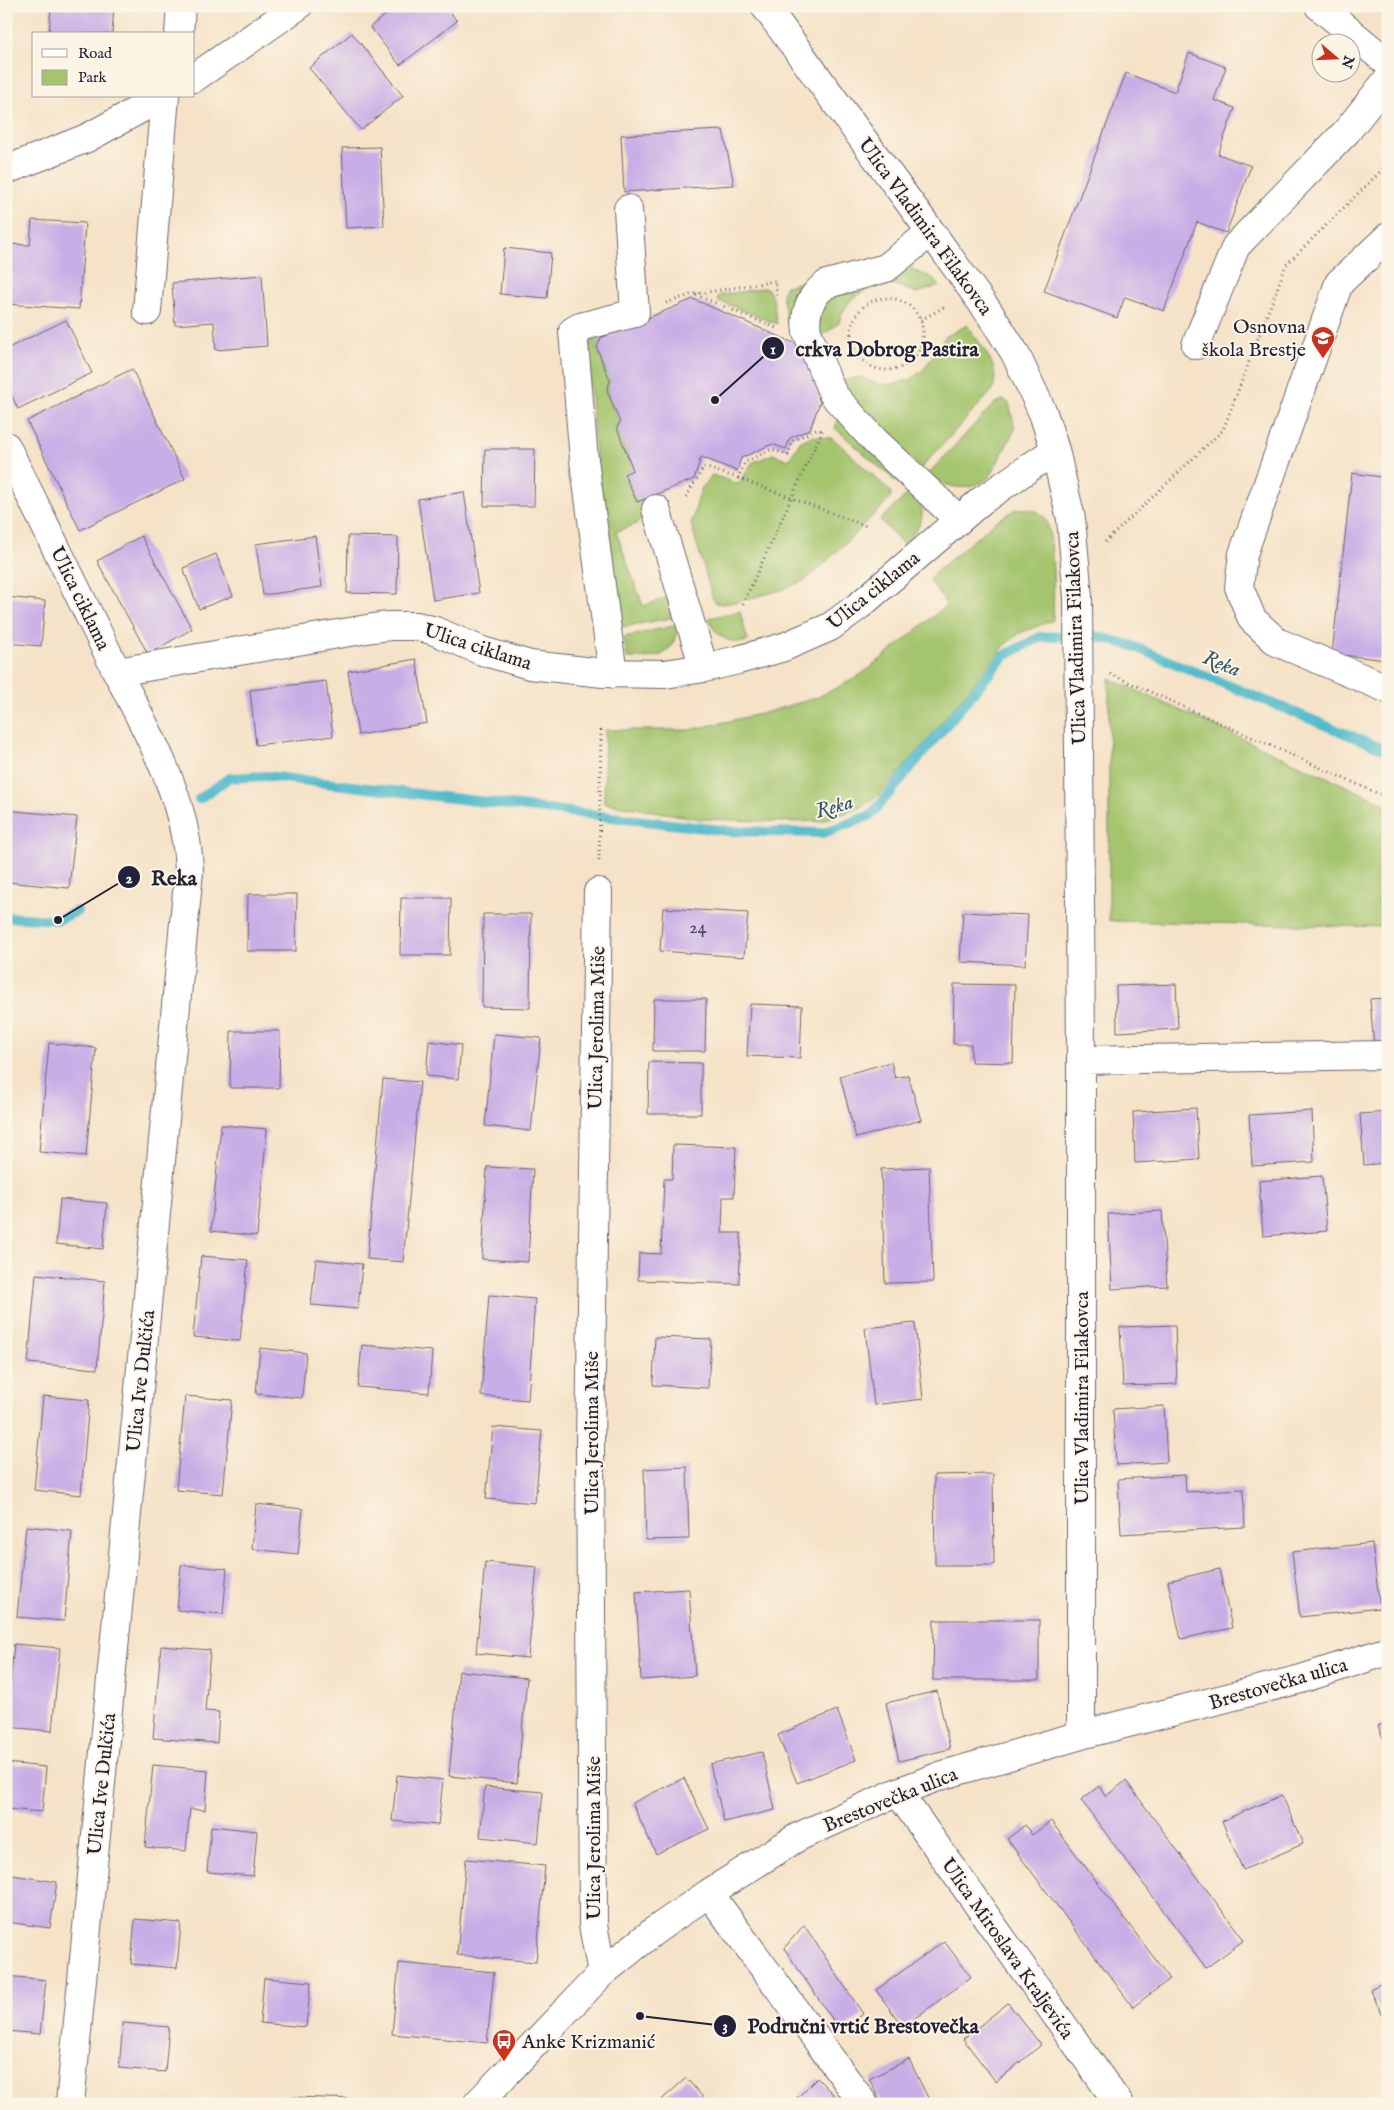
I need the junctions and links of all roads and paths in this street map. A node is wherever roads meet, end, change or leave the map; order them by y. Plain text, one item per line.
1 (180, 6) edge
2 (298, 6) edge
3 (765, 6) edge
4 (1319, 6) edge
5 (179, 32) edge
6 (1388, 62) edge
7 (195, 77) edge
8 (1388, 79) edge
9 (161, 98) edge
10 (165, 98) edge
11 (1388, 164) edge
12 (6, 170) edge
13 (628, 209) dead end
14 (931, 232) junction
15 (1388, 237) edge
16 (694, 295) junction
17 (778, 300) dead end
18 (951, 303) dead end
19 (147, 311) dead end
20 (635, 313) junction
21 (921, 320) junction
22 (763, 323) dead end
23 (1196, 345) dead end
24 (836, 399) junction
25 (822, 432) junction
26 (6, 446) edge
27 (1055, 450) junction
28 (738, 478) junction
29 (685, 498) dead end
30 (792, 498) junction
31 (656, 509) dead end
32 (959, 520) junction
33 (869, 527) dead end
34 (1099, 548) dead end
35 (744, 604) dead end
36 (704, 668) junction
37 (117, 672) junction
38 (1107, 673) dead end
39 (613, 674) junction
40 (1388, 689) edge
41 (601, 726) dead end
42 (1388, 798) edge
43 (599, 837) dead end
44 (598, 892) dead end
45 (1388, 1055) edge
46 (1081, 1060) junction
47 (1388, 1651) edge
48 (1081, 1735) junction
49 (898, 1792) junction
50 (709, 1893) junction
51 (602, 1973) junction
52 (70, 2104) edge
53 (477, 2104) edge
54 (864, 2104) edge
55 (1119, 2104) edge

1 - 5 street
2 - 7 street
3 - 14 street, Ulica Vladimira Filakovca
4 - 6 street
8 - 23 street
9 - 12 street
10 - 19 street
11 - 34 path
13 - 20 street
14 - 24 street
14 - 27 street, Ulica Vladimira Filakovca
15 - 40 street
16 - 17 path
16 - 20 path
16 - 22 path
18 - 21 path
20 - 39 street
21 - 21 path
24 - 25 path
24 - 32 street
25 - 28 path
25 - 30 path
26 - 37 street, Ulica ciklama
27 - 32 street, Ulica ciklama
27 - 46 street, Ulica Vladimira Filakovca
28 - 29 path
28 - 30 path
30 - 33 path
30 - 35 path
31 - 36 street
32 - 36 street, Ulica ciklama
36 - 39 street, Ulica ciklama
37 - 39 street, Ulica ciklama
37 - 52 street, Ulica Ive Dulčića
38 - 42 path
41 - 43 path
44 - 51 street, Ulica Jerolima Miše
45 - 46 street
46 - 48 street, Ulica Vladimira Filakovca
47 - 48 street, Brestovečka ulica
48 - 49 street, Brestovečka ulica
49 - 50 street, Brestovečka ulica
49 - 55 street, Ulica Miroslava Kraljevića
50 - 51 street, Brestovečka ulica
50 - 54 street
51 - 53 street, Brestovečka ulica

